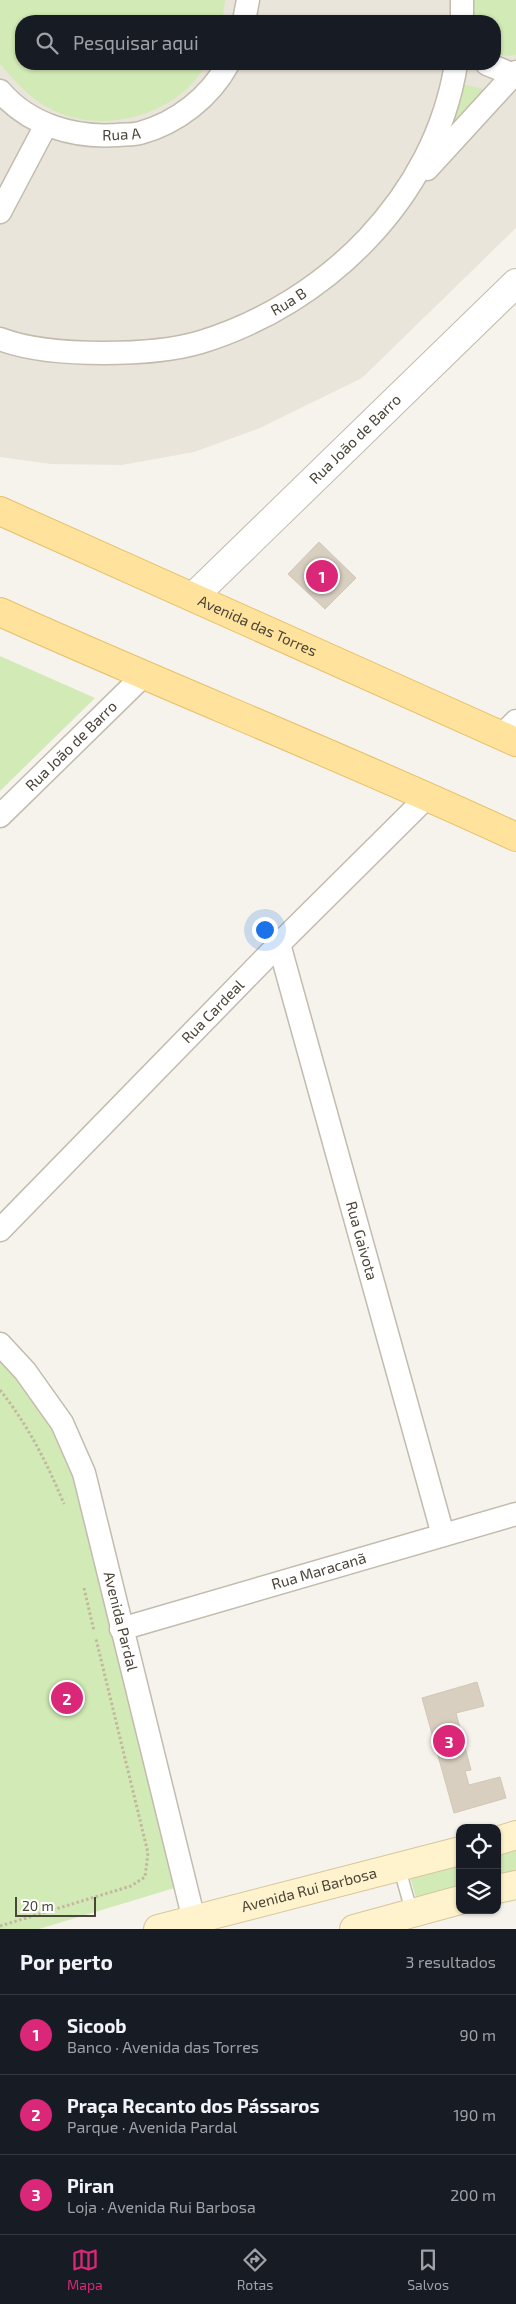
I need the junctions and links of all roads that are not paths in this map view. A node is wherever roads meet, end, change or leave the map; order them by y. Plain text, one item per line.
1 (248, 0) edge
2 (462, 0) edge
3 (245, 15) edge
4 (462, 15) edge
5 (501, 68) edge
6 (225, 70) edge
7 (454, 70) edge
8 (515, 73) edge
9 (0, 91) edge
10 (46, 125) junction
11 (407, 190) junction
12 (0, 212) edge
13 (516, 283) edge
14 (0, 339) edge
15 (0, 511) edge
16 (194, 596) junction
17 (0, 612) edge
18 (143, 676) junction
19 (511, 733) edge
20 (428, 796) junction
21 (0, 816) edge
22 (516, 837) edge
23 (280, 944) junction
24 (0, 1230) edge
25 (0, 1344) edge
26 (516, 1514) edge
27 (443, 1535) junction
28 (121, 1629) junction
29 (516, 1835) edge
30 (501, 1840) edge
31 (456, 1852) edge
32 (399, 1867) junction
33 (516, 1885) edge
34 (501, 1888) edge
35 (456, 1901) edge
36 (412, 1913) junction
37 (194, 1920) junction
38 (158, 1929) edge
39 (354, 1929) edge

1 - 3 street
2 - 4 street
5 - 8 street
6 - 10 street, Rua A
7 - 11 street, Rua B
8 - 11 street
9 - 10 street, Rua A
10 - 12 street
11 - 14 street, Rua B
13 - 16 street, Rua João de Barro
15 - 16 main road, Avenida das Torres
16 - 19 main road, Avenida das Torres
17 - 18 main road
18 - 20 main road
18 - 21 street, Rua João de Barro
20 - 22 main road
20 - 23 street, Rua Cardeal
23 - 24 street, Rua Cardeal
23 - 27 street, Rua Gaivota
25 - 28 street, Avenida Pardal
26 - 27 street, Rua Maracanã
27 - 28 street, Rua Maracanã
28 - 37 street, Avenida Pardal
29 - 30 main road
31 - 32 main road, Avenida Rui Barbosa
32 - 36 lane
32 - 37 main road, Avenida Rui Barbosa
33 - 34 main road
35 - 36 main road
36 - 39 main road
37 - 38 main road, Avenida Rui Barbosa

